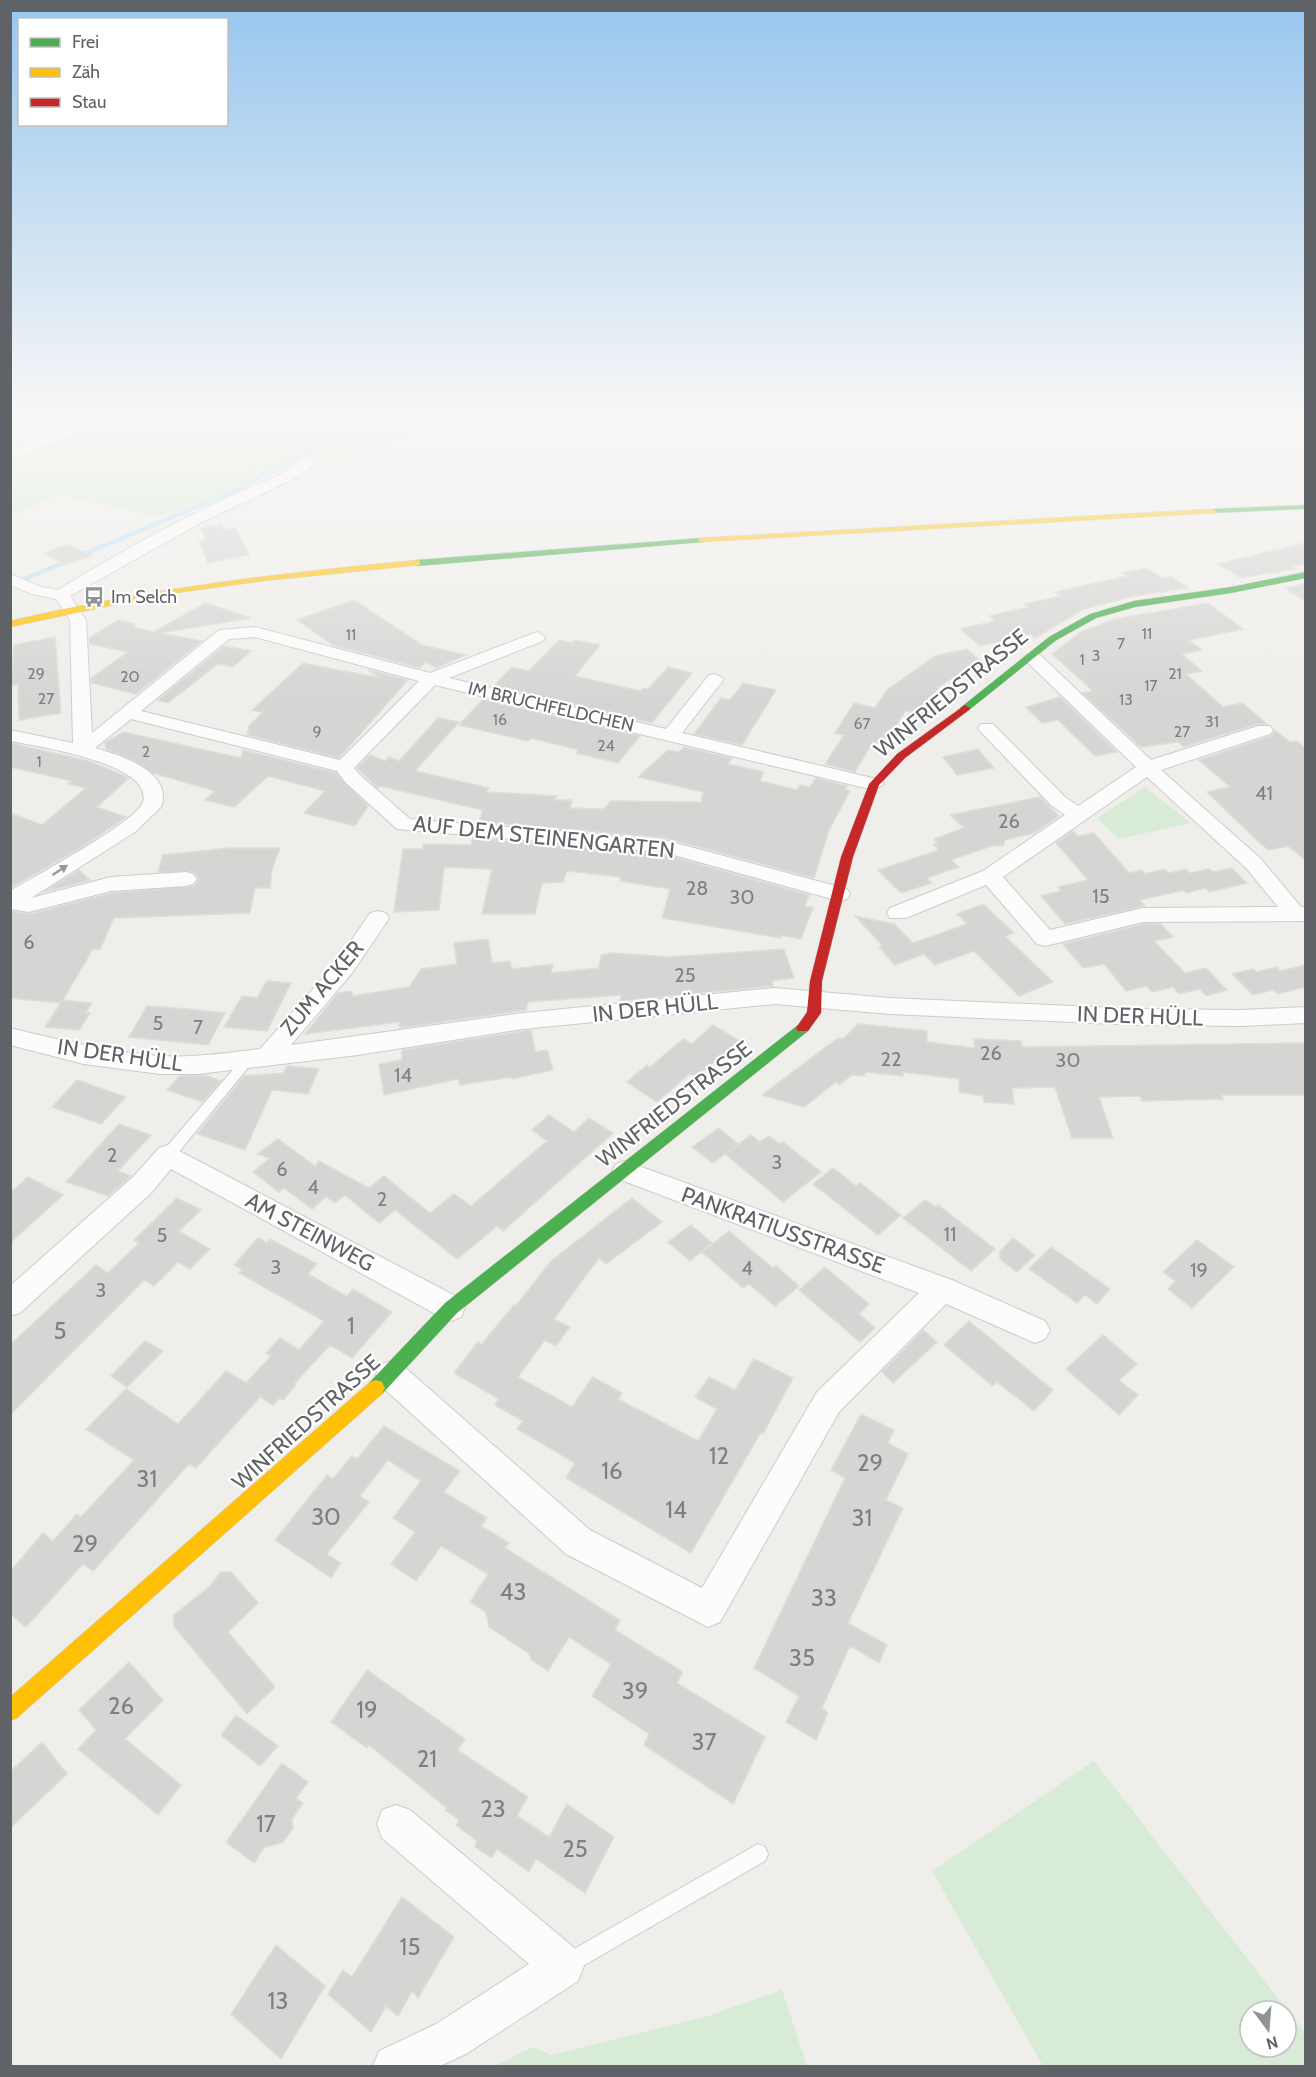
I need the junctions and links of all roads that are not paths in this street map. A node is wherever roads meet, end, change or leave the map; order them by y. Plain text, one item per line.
1 (217, 508) edge
2 (1286, 508) edge
3 (1305, 575) edge
4 (10, 579) edge
5 (66, 601) junction
6 (10, 624) edge
7 (537, 637) dead end
8 (1032, 657) junction
9 (431, 679) junction
10 (715, 679) dead end
11 (128, 713) junction
12 (987, 728) dead end
13 (1264, 730) dead end
14 (10, 735) edge
15 (670, 735) junction
16 (88, 751) junction
17 (344, 767) junction
18 (1147, 768) junction
19 (874, 784) junction
20 (1079, 816) junction
21 (990, 876) junction
22 (186, 879) dead end
23 (838, 894) junction
24 (10, 902) edge
25 (898, 913) dead end
26 (1301, 914) edge
27 (378, 918) dead end
28 (815, 998) junction
29 (1305, 1015) edge
30 (10, 1036) edge
31 (256, 1059) junction
32 (168, 1155) junction
33 (624, 1171) junction
34 (942, 1289) junction
35 (10, 1304) edge
36 (451, 1308) junction
37 (1035, 1330) dead end
38 (391, 1375) junction
39 (10, 1711) edge
40 (396, 1824) dead end
41 (758, 1854) dead end
42 (563, 1966) junction
43 (394, 2067) edge

1 - 5 street
2 - 5 street
3 - 8 street, WINFRIEDSTRASSE
4 - 5 street
5 - 6 street
5 - 16 street
7 - 9 street, IM BRUCHFELDCHEN
8 - 18 street
8 - 19 street, WINFRIEDSTRASSE
9 - 11 street, IM BRUCHFELDCHEN
9 - 15 street, IM BRUCHFELDCHEN
9 - 17 street, IM BRUCHFELDCHEN
10 - 15 street
11 - 16 street, IM BRUCHFELDCHEN
11 - 17 street
12 - 20 street
13 - 18 street
14 - 16 street
15 - 19 street, IM BRUCHFELDCHEN
24 -> 16 street
17 - 23 street, AUF DEM STEINENGARTEN
18 - 20 street
18 - 26 street
19 - 23 street, WINFRIEDSTRASSE
20 - 21 street
21 - 25 street
21 - 26 street
22 - 24 street
23 - 28 street, WINFRIEDSTRASSE
27 - 31 street, ZUM ACKER
28 - 29 street, IN DER HÜLL
28 - 31 street, IN DER HÜLL
28 - 33 street, WINFRIEDSTRASSE
30 - 31 street, IN DER HÜLL
31 - 32 lane
32 - 35 street
32 - 36 street, AM STEINWEG
33 - 34 street, PANKRATIUSSTRASSE
33 - 36 street, WINFRIEDSTRASSE
34 - 37 street, PANKRATIUSSTRASSE
34 - 38 street
36 - 38 street, WINFRIEDSTRASSE
38 - 39 street, WINFRIEDSTRASSE
40 - 42 street
41 - 42 lane
42 - 43 street

